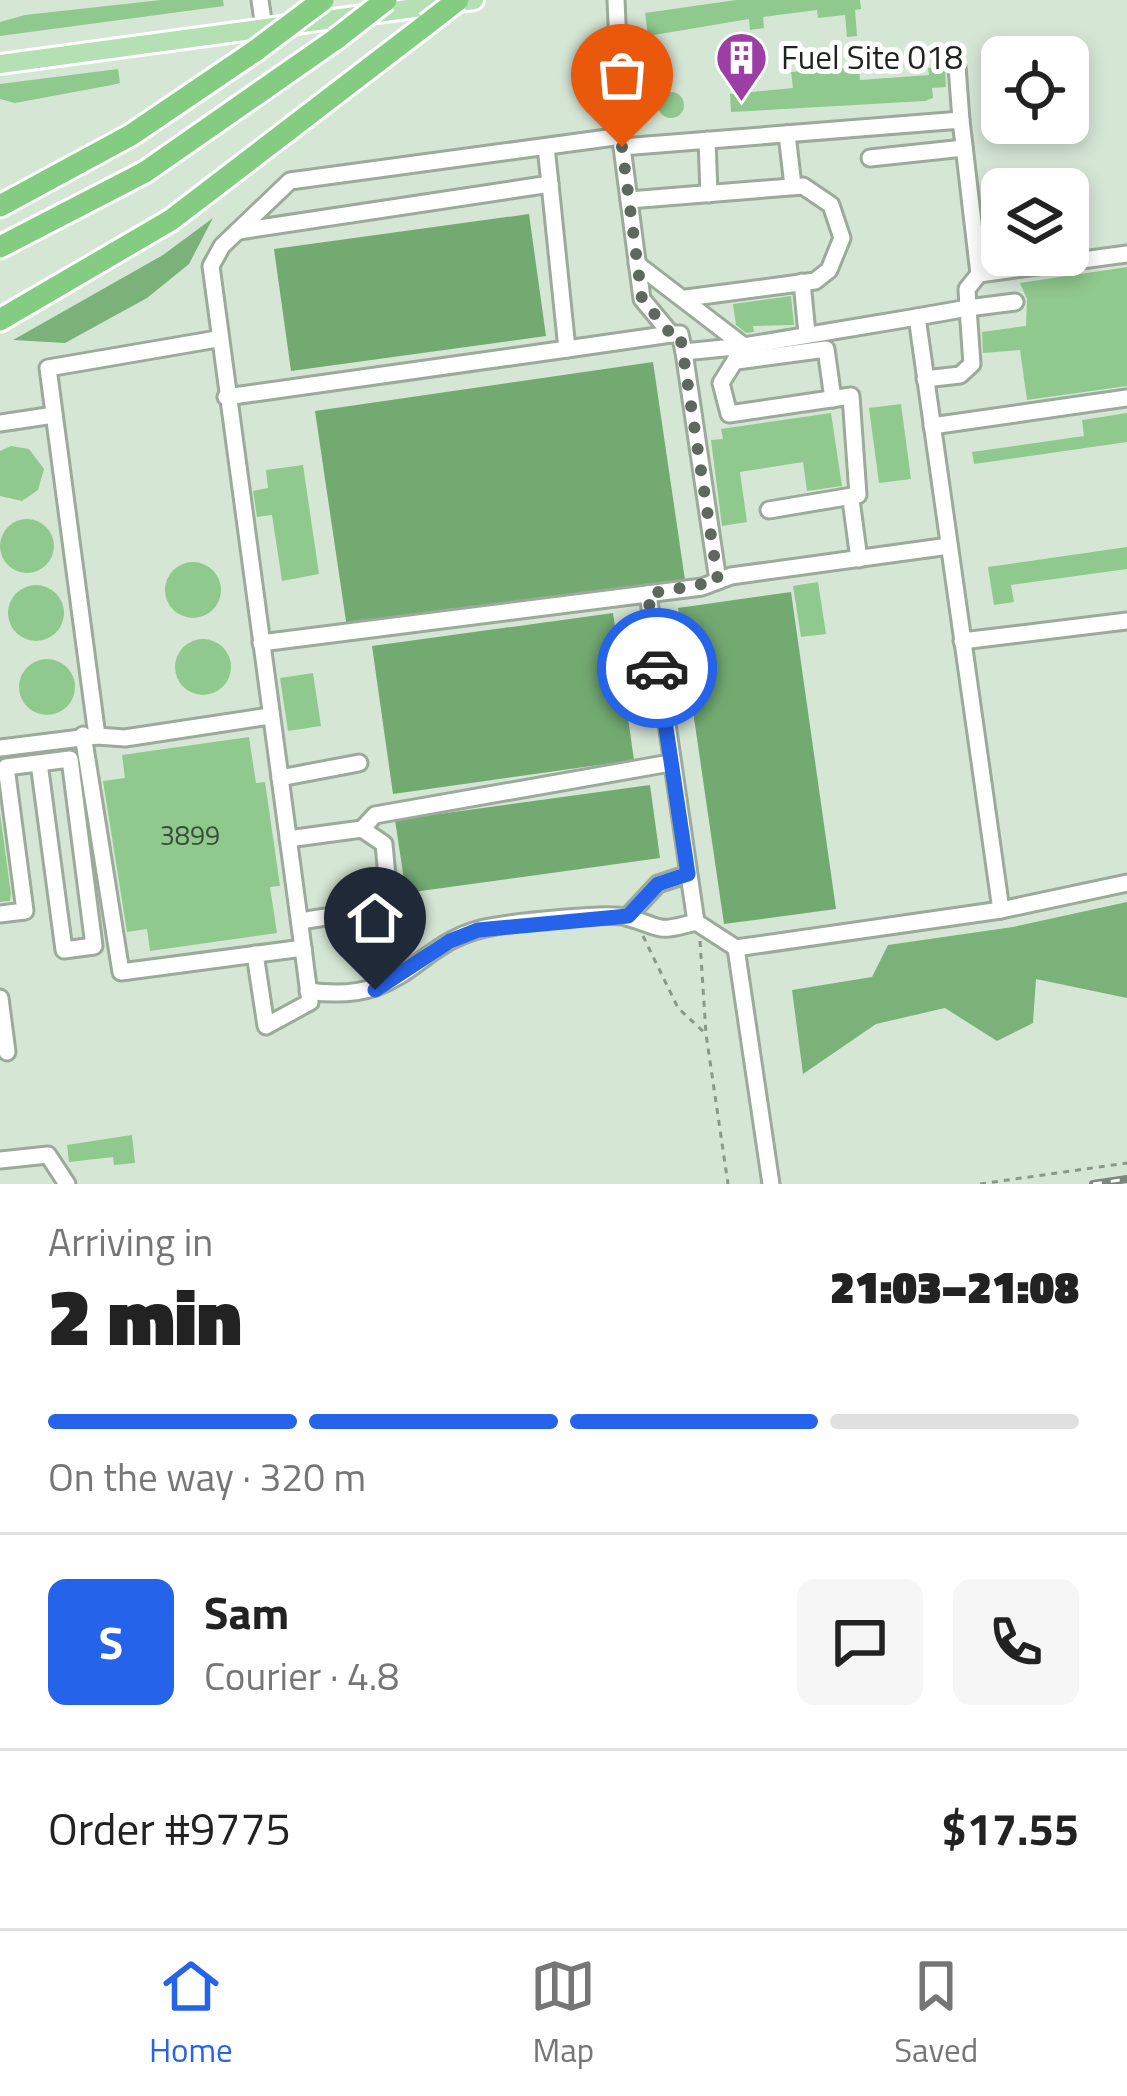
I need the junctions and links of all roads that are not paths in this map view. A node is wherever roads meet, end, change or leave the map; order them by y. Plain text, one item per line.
1 (260, 0) edge
2 (323, 0) edge
3 (386, 0) edge
4 (458, 0) edge
5 (473, 0) edge
6 (616, 0) edge
7 (264, 28) junction
8 (0, 64) edge
9 (957, 66) dead end
10 (961, 120) junction
11 (787, 134) junction
12 (707, 140) junction
13 (622, 142) junction
14 (546, 147) junction
15 (964, 148) junction
16 (870, 158) dead end
17 (550, 184) junction
18 (793, 187) junction
19 (709, 194) junction
20 (629, 200) junction
21 (0, 206) edge
22 (238, 231) junction
23 (0, 249) edge
24 (1127, 254) edge
25 (637, 264) junction
26 (979, 274) junction
27 (802, 282) junction
28 (686, 298) junction
29 (1015, 302) dead end
30 (968, 308) junction
31 (917, 317) junction
32 (3, 319) edge
33 (671, 334) junction
34 (807, 334) junction
35 (218, 339) junction
36 (567, 349) junction
37 (684, 352) junction
38 (740, 353) junction
39 (926, 379) junction
40 (226, 397) junction
41 (1127, 398) edge
42 (833, 399) junction
43 (55, 415) junction
44 (0, 423) edge
45 (932, 426) junction
46 (851, 500) junction
47 (769, 511) dead end
48 (949, 546) junction
49 (859, 559) junction
50 (718, 581) junction
51 (648, 594) junction
52 (1127, 621) edge
53 (962, 641) junction
54 (261, 643) junction
55 (270, 716) junction
56 (90, 736) junction
57 (51, 740) junction
58 (0, 748) edge
59 (47, 762) junction
60 (359, 763) dead end
61 (670, 763) junction
62 (3, 767) edge
63 (280, 778) junction
64 (362, 829) junction
65 (288, 839) junction
66 (688, 874) junction
67 (1127, 883) edge
68 (58, 907) junction
69 (1000, 910) junction
70 (25, 911) junction
71 (0, 914) edge
72 (631, 920) junction
73 (300, 921) junction
74 (696, 922) junction
75 (303, 948) junction
76 (736, 948) junction
77 (255, 954) junction
78 (308, 991) junction
79 (0, 998) edge
80 (7, 1052) dead end
81 (0, 1160) edge
82 (68, 1184) edge
83 (771, 1184) edge

1 - 7 street
2 - 21 highway, bridge
3 - 23 highway, bridge
4 - 32 highway, bridge
5 - 7 main road
6 - 13 street
7 - 8 main road
9 - 10 street
10 - 11 street
10 - 15 street
11 - 12 street
11 - 18 street
12 - 13 street
12 - 19 street
13 - 14 street
13 - 20 street
14 - 17 street
14 - 22 street
15 - 16 street
15 - 26 street
17 - 22 street
17 - 36 street
18 - 19 street
18 - 27 street
19 - 20 street
20 - 25 street
22 - 35 street
24 - 26 street
25 - 28 street
25 - 33 street
26 - 30 street
27 - 28 street
27 - 34 street
28 - 38 street
29 - 30 street
30 - 31 street
30 - 39 street
31 - 34 street
31 - 39 street
33 - 36 street
33 - 37 street
34 - 38 street
35 - 40 street
35 - 43 street
36 - 40 street
37 - 38 street
37 - 50 street
38 - 42 street
38 - 42 street
39 - 45 street
40 - 54 street
41 - 45 street
42 - 46 street
43 - 44 street
43 - 56 street
45 - 48 street
46 - 47 street
46 - 49 street
48 - 49 street
48 - 53 street
49 - 50 street
50 - 51 street
51 - 54 street
51 - 61 street
52 - 53 street
53 - 69 street
54 - 55 street
55 - 56 street
55 - 63 street
56 - 57 street
56 - 77 street
57 - 58 street
57 - 59 street
59 - 62 street
59 - 68 street
59 - 68 street
60 - 63 street
61 - 64 street
61 - 66 street
62 - 70 street
63 - 65 street
64 - 65 street
64 - 73 street
65 - 73 street
66 - 72 street
66 - 74 street
67 - 69 street
68 - 70 street
69 - 76 street
70 - 71 street
72 - 74 street
72 - 78 street
73 - 75 street
74 - 76 street
75 - 77 street
75 - 78 street
76 - 83 street
77 - 78 street
79 - 80 street
81 - 82 street

